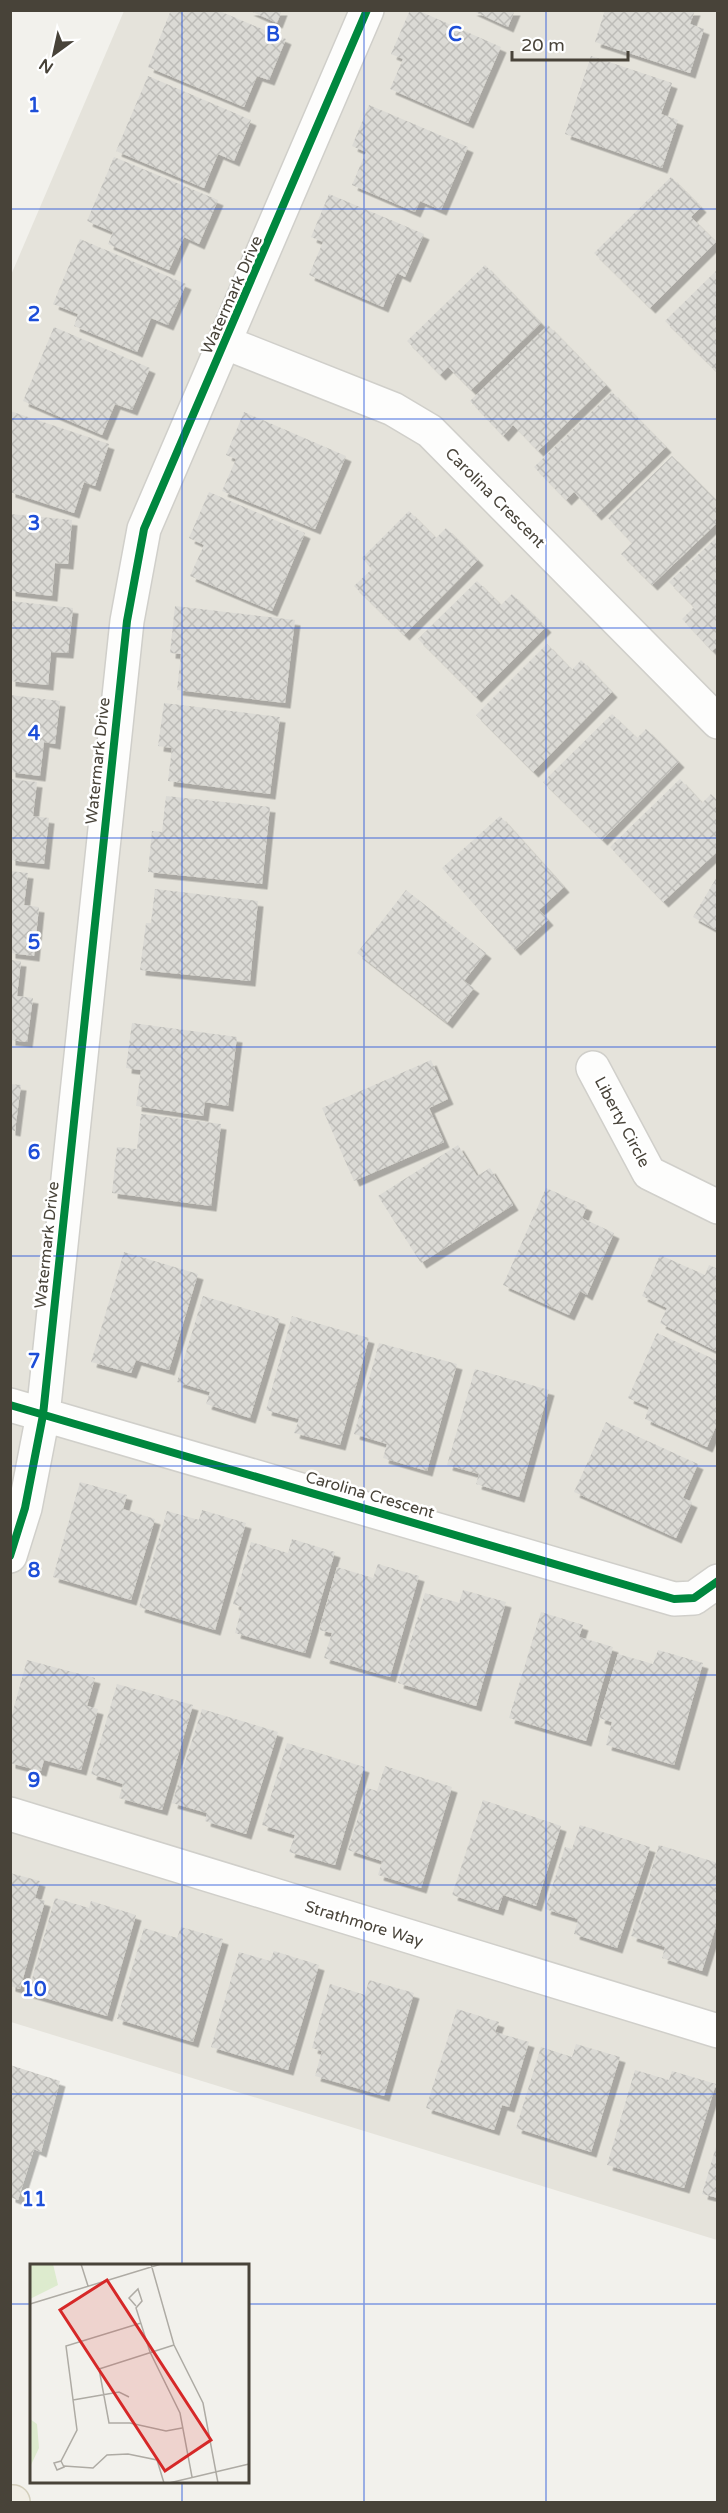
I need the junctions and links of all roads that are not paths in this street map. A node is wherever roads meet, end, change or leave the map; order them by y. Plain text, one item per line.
1 (367, 10) edge
2 (226, 343) junction
3 (717, 722) edge
4 (593, 1068) dead end
5 (717, 1207) edge
6 (10, 1405) edge
7 (43, 1415) junction
8 (10, 1556) edge
9 (717, 1581) edge
10 (10, 1814) edge
11 (717, 2031) edge

1 - 2 street, Watermark Drive
2 - 3 street, Carolina Crescent
2 - 7 street, Watermark Drive
4 - 5 street, Liberty Circle
6 - 7 street, Carolina Crescent
7 - 8 street, Watermark Drive
7 - 9 street, Carolina Crescent
10 - 11 street, Strathmore Way

